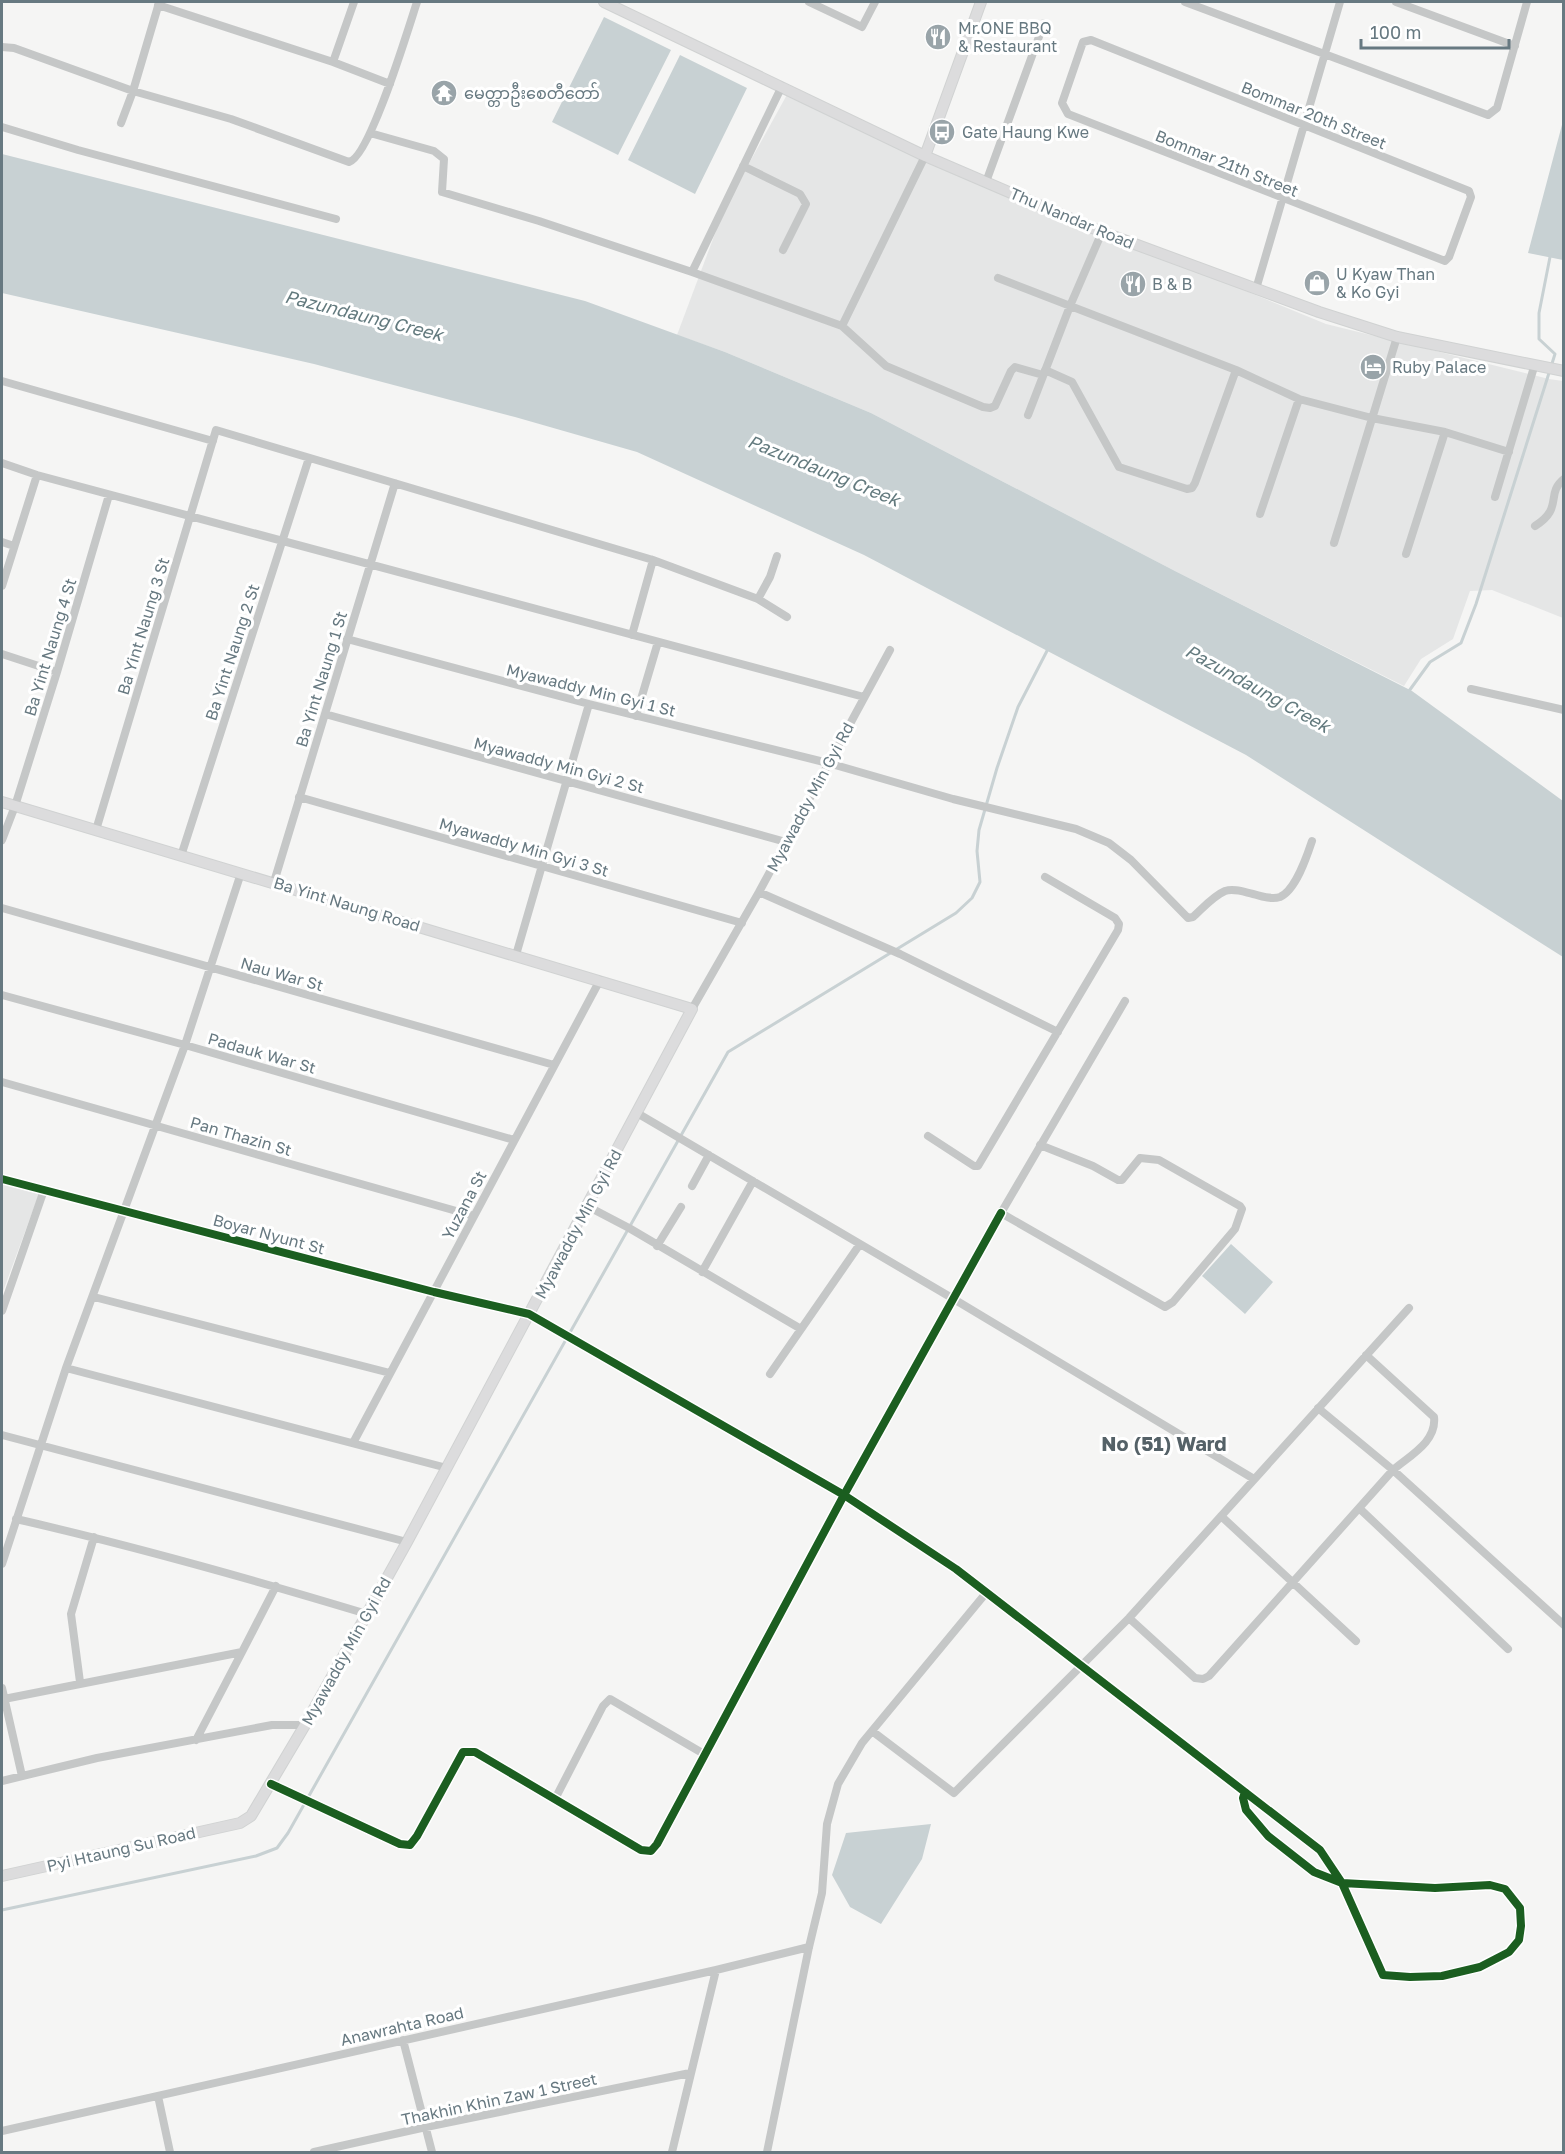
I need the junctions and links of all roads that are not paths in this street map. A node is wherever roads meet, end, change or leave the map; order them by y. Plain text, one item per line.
1 (354, 2) edge
2 (417, 2) edge
3 (604, 2) edge
4 (809, 2) edge
5 (875, 2) edge
6 (981, 2) edge
7 (1185, 2) edge
8 (1340, 2) edge
9 (1396, 2) edge
10 (1527, 2) edge
11 (159, 3) edge
12 (1044, 23) dead end
13 (1083, 42) joint
14 (1515, 46) junction
15 (2, 47) edge
16 (1325, 55) junction
17 (333, 62) junction
18 (390, 84) junction
19 (782, 86) junction
20 (133, 91) junction
21 (121, 123) dead end
22 (2, 127) edge
23 (1303, 127) junction
24 (370, 133) junction
25 (925, 156) junction
26 (743, 166) junction
27 (986, 182) junction
28 (1282, 199) junction
29 (336, 219) dead end
30 (1102, 232) junction
31 (783, 250) dead end
32 (1449, 257) joint
33 (692, 272) junction
34 (998, 278) dead end
35 (1256, 289) junction
36 (1070, 306) junction
37 (842, 326) junction
38 (1397, 337) junction
39 (1534, 366) junction
40 (1236, 370) junction
41 (1563, 371) edge
42 (1044, 373) junction
43 (2, 381) edge
44 (1299, 399) junction
45 (1028, 415) dead end
46 (1372, 418) junction
47 (1446, 432) junction
48 (213, 441) junction
49 (1509, 452) junction
50 (309, 458) junction
51 (2, 463) edge
52 (37, 475) junction
53 (1563, 479) edge
54 (395, 483) junction
55 (109, 495) junction
56 (1495, 497) dead end
57 (1260, 514) dead end
58 (191, 516) junction
59 (1535, 526) dead end
60 (282, 540) junction
61 (2, 542) edge
62 (1334, 543) dead end
63 (14, 546) junction
64 (1407, 554) dead end
65 (777, 556) dead end
66 (653, 561) junction
67 (369, 566) junction
68 (2, 586) edge
69 (758, 599) junction
70 (787, 617) dead end
71 (632, 635) junction
72 (347, 639) junction
73 (658, 642) junction
74 (890, 650) dead end
75 (2, 654) edge
76 (57, 672) junction
77 (1471, 689) dead end
78 (864, 697) junction
79 (589, 704) junction
80 (1563, 710) edge
81 (325, 714) junction
82 (636, 716) junction
83 (828, 763) junction
84 (567, 781) junction
85 (299, 797) junction
86 (2, 802) edge
87 (15, 806) junction
88 (96, 830) junction
89 (2, 840) edge
90 (1312, 841) dead end
91 (786, 842) junction
92 (181, 856) junction
93 (542, 866) junction
94 (241, 873) junction
95 (1046, 877) dead end
96 (274, 882) junction
97 (759, 892) junction
98 (2, 908) edge
99 (742, 923) junction
100 (516, 955) junction
101 (210, 968) junction
102 (600, 980) junction
103 (2, 995) edge
104 (1125, 1001) dead end
105 (692, 1009) junction
106 (1058, 1032) junction
107 (185, 1045) junction
108 (554, 1065) junction
109 (2, 1082) edge
110 (637, 1113) junction
111 (157, 1127) junction
112 (928, 1136) dead end
113 (514, 1140) junction
114 (1040, 1145) junction
115 (709, 1155) junction
116 (2, 1179) edge
117 (753, 1181) junction
118 (692, 1186) dead end
119 (44, 1191) junction
120 (587, 1206) junction
121 (681, 1207) dead end
122 (125, 1210) junction
123 (1001, 1213) junction
124 (474, 1215) junction
125 (860, 1244) junction
126 (657, 1246) junction
127 (702, 1272) junction
128 (434, 1292) junction
129 (94, 1297) junction
130 (952, 1298) junction
131 (1409, 1308) dead end
132 (2, 1311) edge
133 (529, 1314) junction
134 (801, 1329) junction
135 (1366, 1355) junction
136 (66, 1368) junction
137 (390, 1373) junction
138 (770, 1374) dead end
139 (1318, 1408) junction
140 (2, 1435) edge
141 (352, 1443) junction
142 (40, 1444) junction
143 (447, 1468) junction
144 (1393, 1470) junction
145 (1254, 1479) junction
146 (844, 1495) junction
147 (1359, 1508) junction
148 (1221, 1516) junction
149 (16, 1519) junction
150 (94, 1537) junction
151 (407, 1542) junction
152 (2, 1564) edge
153 (1292, 1582) junction
154 (276, 1586) junction
155 (986, 1593) junction
156 (367, 1614) junction
157 (1129, 1618) junction
158 (1563, 1625) edge
159 (1356, 1641) dead end
160 (1508, 1649) dead end
161 (242, 1652) junction
162 (1082, 1666) junction
163 (80, 1682) junction
164 (2, 1688) edge
165 (4, 1699) junction
166 (305, 1725) junction
167 (872, 1731) junction
168 (196, 1740) junction
169 (704, 1754) junction
170 (22, 1776) junction
171 (2, 1781) edge
172 (271, 1784) junction
173 (1245, 1792) junction
174 (555, 1799) junction
175 (240, 1823) joint
176 (2, 1876) edge
177 (1342, 1883) junction
178 (809, 1947) junction
179 (716, 1970) junction
180 (403, 2040) junction
181 (690, 2073) junction
182 (158, 2096) junction
183 (426, 2127) junction
184 (2, 2131) edge
185 (345, 2149) edge
186 (170, 2152) edge
187 (314, 2152) edge
188 (432, 2152) edge
189 (672, 2152) edge
190 (767, 2152) edge

1 - 17 street
2 - 18 street
3 - 19 main road, Thu Nandar Road
4 - 5 street
6 - 25 main road
7 - 16 street
8 - 16 street
9 - 14 street
10 - 14 street
11 - 17 street
11 - 20 street
12 - 27 street
13 - 23 street, Bommar 20th Street
13 - 28 street, Bommar 21th Street
14 - 16 street
15 - 20 street
16 - 23 street
17 - 18 street
18 - 24 street
19 - 25 main road, Thu Nandar Road
19 - 26 street
20 - 21 street
20 - 24 street
22 - 29 street
23 - 28 street
23 - 32 street, Bommar 20th Street
24 - 33 street
25 - 27 main road, Thu Nandar Road
25 - 37 street
26 - 31 street
26 - 33 street
27 - 30 main road, Thu Nandar Road
28 - 32 street, Bommar 21th Street
28 - 35 street
30 - 35 main road, Thu Nandar Road
30 - 36 street
33 - 37 street
34 - 36 street
35 - 38 main road, Thu Nandar Road
36 - 40 street
36 - 42 street
37 - 42 street
38 - 39 main road, Thu Nandar Road
38 - 46 street
39 - 41 main road, Thu Nandar Road
39 - 49 street
40 - 42 street
40 - 44 street
42 - 45 street
43 - 48 street
44 - 46 street
44 - 57 street
46 - 47 street
46 - 62 street
47 - 49 street
47 - 64 street
48 - 50 street, Ba Yint Naung 3 St
48 - 58 street, Ba Yint Naung 3 St
49 - 56 street
50 - 54 street
50 - 60 street, Ba Yint Naung 2 St
51 - 52 street
52 - 55 street
52 - 63 street
53 - 59 street
54 - 66 street
54 - 67 street, Ba Yint Naung 1 St
55 - 58 street
55 - 76 street, Ba Yint Naung 4 St
58 - 60 street
58 - 88 street, Ba Yint Naung 3 St
60 - 67 street
60 - 92 street, Ba Yint Naung 2 St
61 - 63 street
63 - 68 street
65 - 69 street
66 - 69 street
66 - 71 street
67 - 71 street
67 - 72 street, Ba Yint Naung 1 St
69 - 70 street
71 - 73 street
72 - 79 street, Myawaddy Min Gyi 1 St
72 - 81 street, Ba Yint Naung 1 St
73 - 78 street
73 - 82 street
74 - 78 street, Myawaddy Min Gyi Rd
75 - 76 street
76 - 87 street, Ba Yint Naung 4 St
77 - 80 street
78 - 83 street, Myawaddy Min Gyi Rd
79 - 82 street, Myawaddy Min Gyi 1 St
79 - 84 street
81 - 84 street, Myawaddy Min Gyi 2 St
81 - 85 street, Ba Yint Naung 1 St
82 - 83 street, Myawaddy Min Gyi 1 St
83 - 90 street, Myawaddy Min Gyi 1 St
83 - 91 street, Myawaddy Min Gyi Rd
84 - 91 street, Myawaddy Min Gyi 2 St
84 - 93 street
85 - 93 street, Myawaddy Min Gyi 3 St
85 - 96 street, Ba Yint Naung 1 St
86 - 87 main road, Ba Yint Naung Road
87 - 88 main road, Ba Yint Naung Road
87 - 89 street, Ba Yint Naung 4 St
88 - 92 main road, Ba Yint Naung Road
91 - 97 street, Myawaddy Min Gyi Rd
92 - 94 main road, Ba Yint Naung Road
93 - 99 street, Myawaddy Min Gyi 3 St
93 - 100 street
94 - 96 main road, Ba Yint Naung Road
94 - 101 street
95 - 106 street
96 - 100 main road, Ba Yint Naung Road
97 - 99 street, Myawaddy Min Gyi Rd
97 - 106 street
98 - 101 street, Nau War St
99 - 105 street, Myawaddy Min Gyi Rd
100 - 102 main road, Ba Yint Naung Road
101 - 107 street
101 - 108 street, Nau War St
102 - 105 main road, Ba Yint Naung Road
102 - 108 street, Yuzana St
103 - 107 street, Padauk War St
104 - 114 street
105 - 110 main road, Myawaddy Min Gyi Rd
106 - 112 street
107 - 111 street
107 - 113 street, Padauk War St
108 - 113 street, Yuzana St
109 - 111 street, Pan Thazin St
110 - 115 street
110 - 120 main road, Myawaddy Min Gyi Rd
111 - 122 street
111 - 124 street, Pan Thazin St
113 - 124 street, Yuzana St
114 - 123 street
114 - 123 street
115 - 117 street
115 - 118 street
116 - 119 street, Boyar Nyunt St
117 - 125 street
117 - 127 street
119 - 122 street, Boyar Nyunt St
119 - 132 street
120 - 126 street
120 - 133 main road, Myawaddy Min Gyi Rd
121 - 126 street
122 - 128 street, Boyar Nyunt St
122 - 129 street
123 - 130 street
124 - 128 street, Yuzana St
125 - 130 street
125 - 134 street
126 - 127 street
127 - 134 street
128 - 133 street, Boyar Nyunt St
128 - 137 street, Yuzana St
129 - 136 street
129 - 137 street
130 - 145 street
130 - 146 street
131 - 135 street
133 - 143 main road, Myawaddy Min Gyi Rd
133 - 146 street, Boyar Nyunt St
134 - 138 street
135 - 139 street
135 - 144 street
136 - 141 street
136 - 142 street
137 - 141 street, Yuzana St
139 - 144 street
139 - 145 street
140 - 142 street
141 - 143 street
142 - 149 street
142 - 151 street
143 - 151 main road, Myawaddy Min Gyi Rd
144 - 147 street
144 - 158 street
145 - 148 street
146 - 155 street, Boyar Nyunt St
146 - 169 street
147 - 153 street
147 - 160 street
148 - 153 street
148 - 157 street
149 - 150 street
149 - 152 street
150 - 154 street
150 - 163 street
151 - 156 main road, Myawaddy Min Gyi Rd
153 - 157 street
153 - 159 street
154 - 156 street
154 - 161 street
155 - 162 street, Boyar Nyunt St
155 - 167 street
156 - 166 main road, Myawaddy Min Gyi Rd
157 - 162 street
161 - 163 street
161 - 168 street
162 - 167 street
162 - 173 street, Boyar Nyunt St
163 - 165 street
164 - 165 street
165 - 170 street
166 - 168 street
166 - 172 main road, Myawaddy Min Gyi Rd
167 - 178 street
168 - 170 street
169 - 174 street
169 - 174 street
170 - 171 street
172 - 174 street
172 - 175 main road, Myawaddy Min Gyi Rd
173 - 177 street, Boyar Nyunt St
173 - 177 street
175 - 176 main road, Pyi Htaung Su Road
177 - 177 street, Boyar Nyunt St
178 - 179 street, Anawrahta Road
178 - 190 street
179 - 180 street, Anawrahta Road
179 - 181 street
180 - 182 street, Anawrahta Road
180 - 183 street
181 - 183 street, Thakhin Khin Zaw 1 Street
181 - 189 street
182 - 184 street, Anawrahta Road
182 - 186 street
183 - 185 street, Thakhin Khin Zaw 1 Street
183 - 188 street
185 - 187 street, Thakhin Khin Zaw 1 Street

